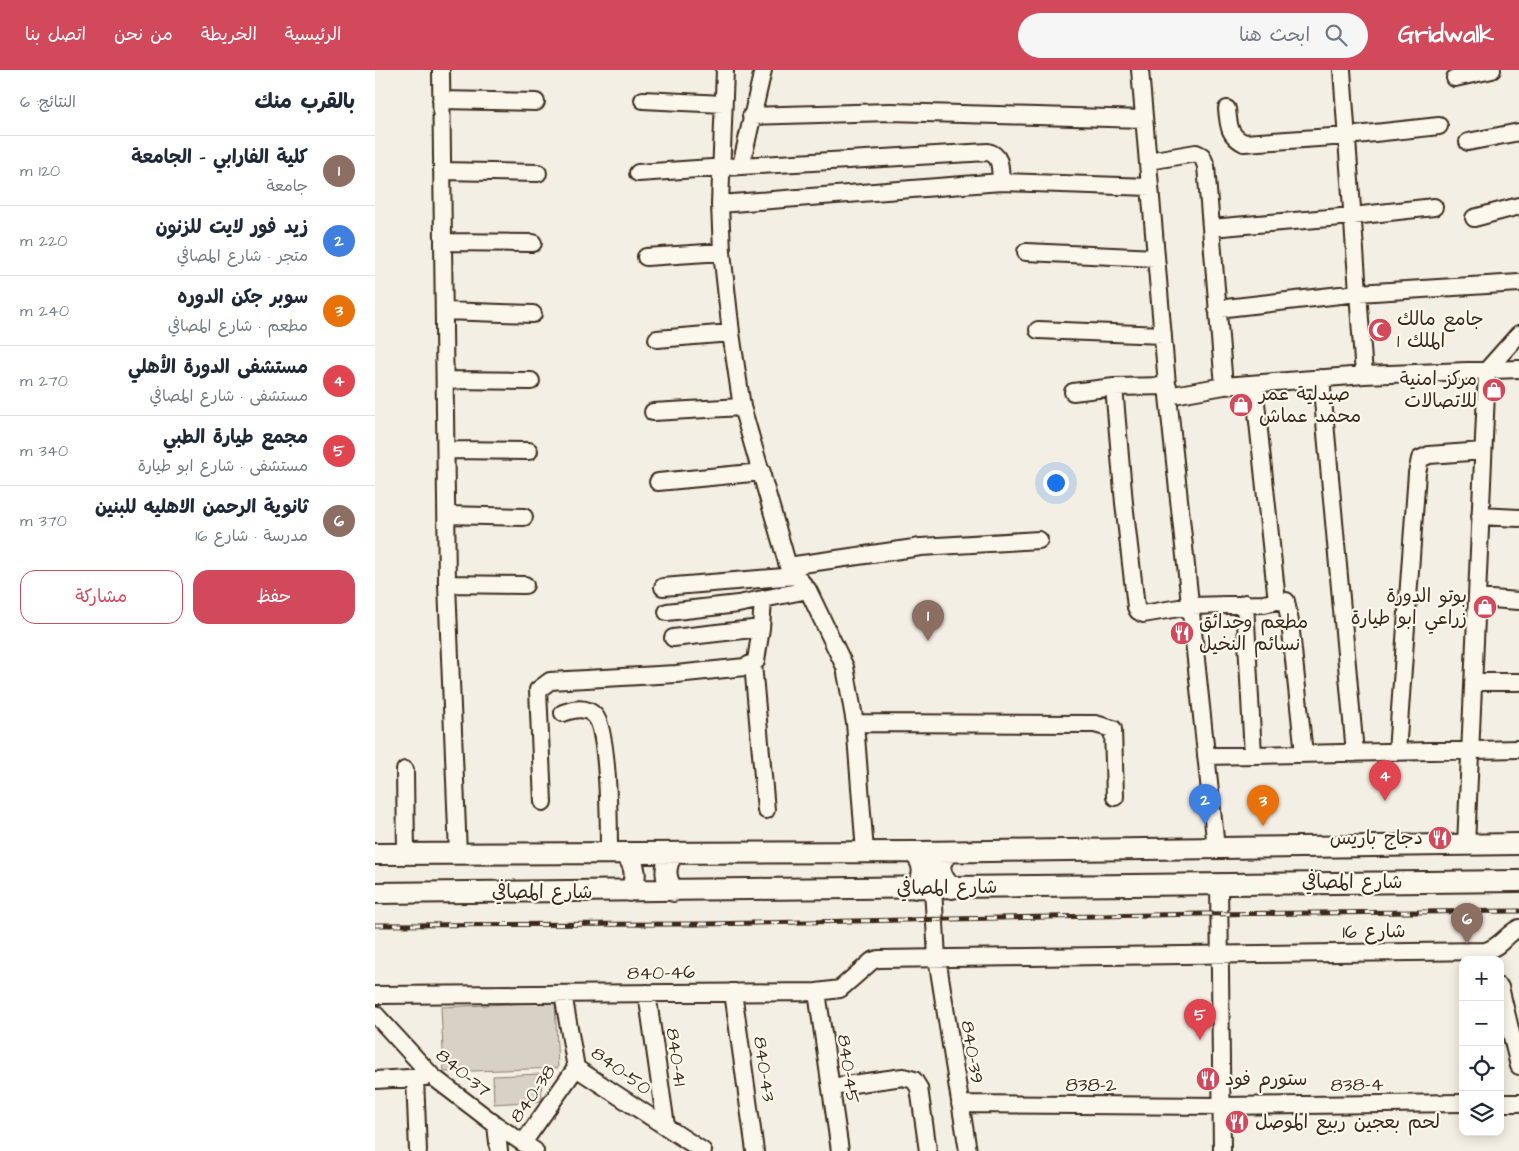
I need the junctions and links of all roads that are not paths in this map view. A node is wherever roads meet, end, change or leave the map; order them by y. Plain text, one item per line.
1 (441, 70) edge
2 (725, 70) edge
3 (763, 70) edge
4 (1140, 70) edge
5 (1342, 70) edge
6 (1492, 70) edge
7 (1455, 78) dead end
8 (441, 100) junction
9 (643, 100) dead end
10 (536, 102) dead end
11 (723, 104) junction
12 (1227, 109) dead end
13 (751, 116) junction
14 (1144, 119) junction
15 (1439, 126) dead end
16 (1519, 132) edge
17 (1347, 136) junction
18 (1468, 142) dead end
19 (1148, 161) junction
20 (741, 166) junction
21 (721, 168) junction
22 (442, 171) junction
23 (538, 173) dead end
24 (638, 173) dead end
25 (1001, 182) junction
26 (1150, 187) junction
27 (720, 204) junction
28 (1519, 206) edge
29 (1434, 207) dead end
30 (1353, 216) junction
31 (1474, 218) dead end
32 (1211, 228) junction
33 (443, 242) junction
34 (533, 243) dead end
35 (722, 252) junction
36 (1026, 252) dead end
37 (646, 257) dead end
38 (1156, 258) junction
39 (1519, 283) edge
40 (1358, 293) junction
41 (1217, 309) junction
42 (445, 312) junction
43 (533, 314) dead end
44 (1038, 330) dead end
45 (731, 333) junction
46 (1519, 334) edge
47 (1163, 335) junction
48 (657, 339) dead end
49 (1519, 368) edge
50 (1487, 370) junction
51 (1365, 375) junction
52 (1321, 378) junction
53 (446, 380) junction
54 (531, 381) dead end
55 (1254, 384) junction
56 (1224, 386) junction
57 (1114, 387) junction
58 (1168, 391) junction
59 (1073, 392) dead end
60 (742, 407) junction
61 (653, 412) dead end
62 (446, 450) junction
63 (529, 451) dead end
64 (1483, 451) junction
65 (762, 472) junction
66 (658, 482) dead end
67 (447, 515) junction
68 (1480, 516) junction
69 (525, 517) dead end
70 (1519, 518) edge
71 (1039, 540) dead end
72 (792, 571) junction
73 (447, 584) junction
74 (525, 585) dead end
75 (663, 587) dead end
76 (807, 590) junction
77 (1477, 598) junction
78 (763, 600) junction
79 (1277, 600) junction
80 (1519, 601) edge
81 (1245, 604) junction
82 (1191, 606) junction
83 (667, 612) dead end
84 (761, 628) junction
85 (673, 638) dead end
86 (753, 664) junction
87 (1473, 682) junction
88 (1519, 682) edge
89 (563, 713) dead end
90 (855, 723) junction
91 (1519, 749) edge
92 (1470, 750) junction
93 (1397, 752) junction
94 (1355, 753) junction
95 (1304, 754) junction
96 (1253, 755) junction
97 (1206, 756) junction
98 (405, 770) dead end
99 (1115, 797) dead end
100 (543, 802) dead end
101 (766, 810) dead end
102 (1519, 844) edge
103 (1465, 845) junction
104 (1216, 848) junction
105 (865, 852) junction
106 (913, 852) junction
107 (950, 852) junction
108 (375, 854) edge
109 (406, 854) junction
110 (458, 854) junction
111 (618, 854) junction
112 (673, 854) junction
113 (1519, 881) edge
114 (1219, 884) junction
115 (933, 888) junction
116 (629, 891) junction
117 (674, 891) junction
118 (375, 893) edge
119 (1519, 928) edge
120 (1220, 954) junction
121 (1493, 955) edge
122 (937, 958) junction
123 (733, 992) junction
124 (817, 992) junction
125 (647, 993) junction
126 (563, 994) junction
127 (375, 995) edge
128 (1503, 1001) edge
129 (375, 1014) edge
130 (1519, 1066) edge
131 (575, 1068) junction
132 (432, 1076) junction
133 (415, 1078) junction
134 (375, 1080) edge
135 (831, 1087) junction
136 (1459, 1103) edge
137 (1504, 1103) edge
138 (1519, 1103) edge
139 (960, 1104) junction
140 (1221, 1106) junction
141 (496, 1125) junction
142 (666, 1126) junction
143 (529, 1147) edge
144 (418, 1151) edge
145 (499, 1151) edge
146 (703, 1151) edge
147 (755, 1151) edge
148 (840, 1151) edge
149 (928, 1151) edge
150 (968, 1151) edge
151 (1222, 1151) edge

1 - 8 street
2 - 11 street
3 - 13 street
4 - 14 street
5 - 17 street
6 - 7 street
8 - 10 street
8 - 22 street
9 - 11 street
11 - 21 street
12 - 17 street
13 - 14 street
13 - 20 street
14 - 19 street
15 - 17 street
16 - 18 street
17 - 30 street
19 - 26 street
19 - 32 street
20 - 21 street
20 - 25 street
21 - 24 street
21 - 27 street
22 - 23 street
22 - 33 street
25 - 26 street
25 - 27 street
26 - 38 street
27 - 35 street
28 - 31 street
29 - 30 street
30 - 32 street
30 - 40 street
32 - 41 street
33 - 34 street
33 - 42 street
35 - 37 street
35 - 45 street
36 - 38 street
38 - 47 street
39 - 40 street
40 - 41 street
40 - 51 street
41 - 56 street
42 - 43 street
42 - 53 street
44 - 47 street
45 - 48 street
45 - 60 street
46 - 50 street
47 - 58 street
49 - 50 street
50 - 51 street
50 - 64 street
51 - 52 street
52 - 55 street
52 - 94 street
53 - 54 street
53 - 62 street
55 - 56 street
55 - 79 street
56 - 58 street
57 - 58 street
57 - 59 street
57 - 82 street
58 - 82 street
60 - 61 street
60 - 65 street
62 - 63 street
62 - 67 street
64 - 68 street
64 - 93 street
65 - 66 street
65 - 72 street
67 - 69 street
67 - 73 street
68 - 70 street
68 - 77 street
71 - 72 street
72 - 75 street
72 - 76 street
73 - 74 street
73 - 110 street
76 - 78 street
76 - 90 street
77 - 80 street
77 - 87 street
78 - 83 street
78 - 84 street
79 - 81 street
79 - 95 street
81 - 82 street
81 - 96 street
82 - 97 street
84 - 85 street
84 - 86 street
86 - 100 street
86 - 101 street
87 - 88 street
87 - 92 street
89 - 111 street
90 - 99 street
90 - 105 street
91 - 92 street
92 - 93 street
92 - 103 street
93 - 94 street
94 - 95 street
95 - 96 street
96 - 97 street
97 - 104 street
98 - 109 street
102 - 103 main road, شارع المصافي
103 - 104 main road, شارع المصافي
104 - 107 main road, شارع المصافي
105 - 106 main road, شارع المصافي
105 - 112 main road, شارع المصافي
106 - 107 main road, شارع المصافي
106 - 115 main road
107 - 115 main road
108 - 109 main road, شارع المصافي
109 - 110 main road, شارع المصافي
110 - 111 main road, شارع المصافي
111 - 112 main road, شارع المصافي
111 - 116 main road
112 - 117 main road
113 - 114 main road, شارع المصافي
114 - 115 main road, شارع المصافي
114 - 120 street
115 - 117 main road, شارع المصافي
115 - 122 street, 840-39
116 - 117 main road, شارع المصافي
116 - 118 main road, شارع المصافي
119 - 121 street, شارع 16
120 - 121 street, شارع 16
120 - 122 street, شارع 16
120 - 140 street
122 - 124 street, 840-46
122 - 139 street, 840-39
123 - 124 street, 840-46
123 - 125 street, 840-46
123 - 147 street, 840-43
124 - 135 street, 840-45
125 - 126 street, 840-46
125 - 142 street, 840-41
126 - 127 street, 840-46
126 - 131 street, 840-50
128 - 130 street
129 - 132 street, 840-37
131 - 142 street, 840-50
131 - 143 street, 840-38
132 - 133 street
132 - 141 street, 840-37
133 - 134 street
133 - 144 street
135 - 148 street, 840-45
135 - 149 street
136 - 140 street, 838-4
137 - 138 street
139 - 140 street, 838-2
139 - 150 street, 840-39
140 - 151 street
141 - 143 street, 840-37
141 - 145 street
142 - 146 street, 840-50

